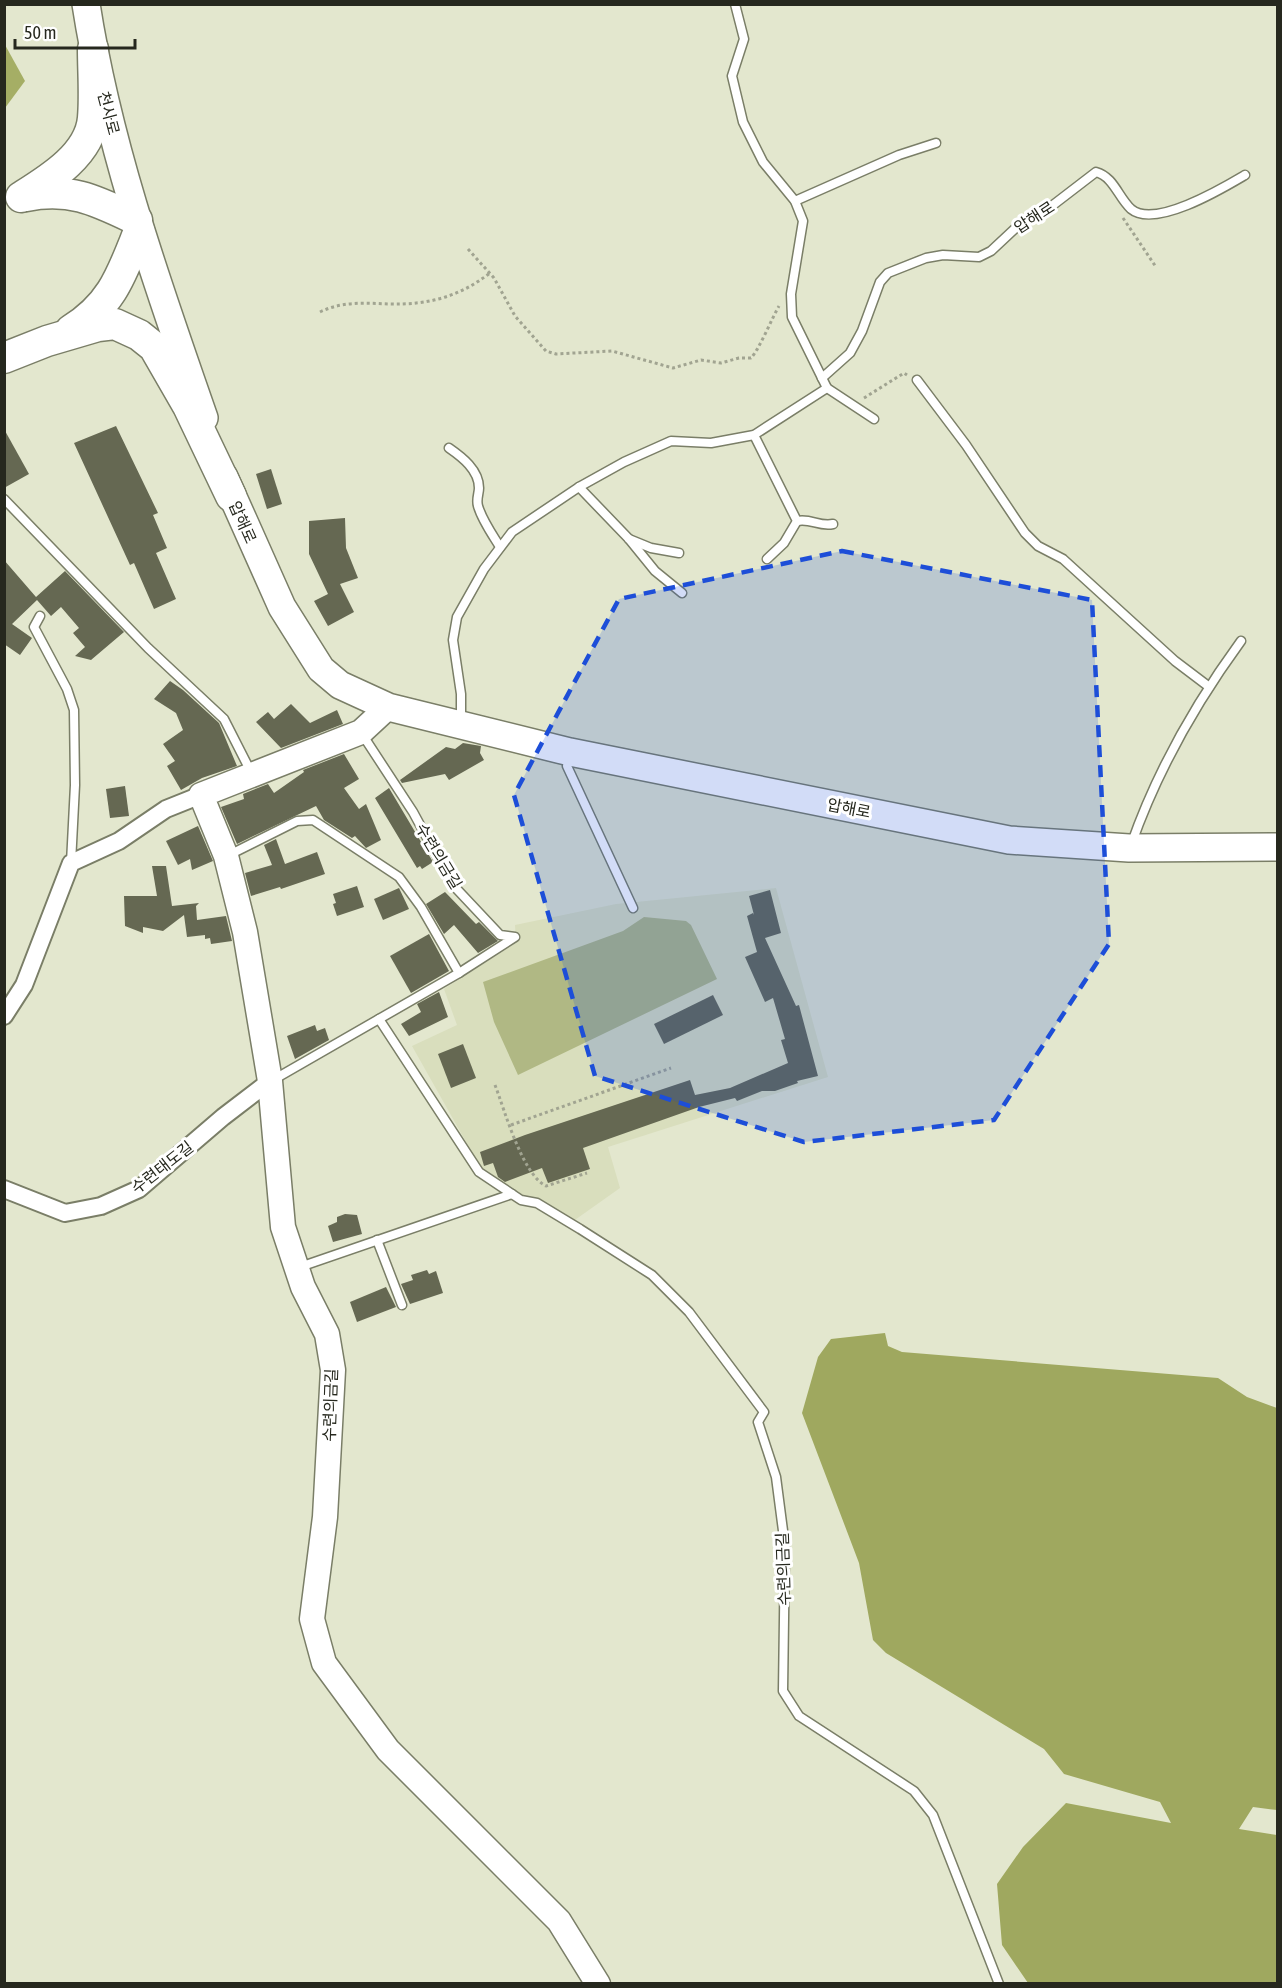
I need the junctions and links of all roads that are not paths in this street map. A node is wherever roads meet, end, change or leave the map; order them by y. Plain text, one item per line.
1 (86, 4) edge
2 (735, 4) edge
3 (93, 49) junction
4 (936, 142) dead end
5 (1245, 175) dead end
6 (795, 201) junction
7 (13, 202) edge
8 (138, 225) junction
9 (47, 340) junction
10 (4, 358) edge
11 (822, 378) junction
12 (917, 380) road end
13 (827, 388) junction
14 (874, 419) dead end
15 (754, 435) junction
16 (449, 448) dead end
17 (579, 487) junction
18 (231, 496) junction
19 (4, 499) edge
20 (796, 521) junction
21 (832, 524) dead end
22 (629, 539) junction
23 (500, 547) junction
24 (679, 553) dead end
25 (767, 559) dead end
26 (682, 593) dead end
27 (40, 616) dead end
28 (1241, 641) dead end
29 (1208, 686) junction
30 (388, 707) junction
31 (461, 727) junction
32 (361, 732) junction
33 (570, 752) junction
34 (252, 775) junction
35 (201, 795) junction
36 (1130, 848) junction
37 (1278, 848) edge
38 (226, 856) junction
39 (71, 863) junction
40 (633, 908) dead end
41 (459, 973) junction
42 (4, 1016) edge
43 (379, 1019) junction
44 (270, 1081) junction
45 (4, 1189) edge
46 (512, 1194) junction
47 (377, 1240) junction
48 (296, 1268) junction
49 (402, 1305) dead end
50 (598, 1983) edge
51 (999, 1983) edge

1 - 3 main road, 천사로
2 - 6 lane
3 - 7 highway
3 - 8 main road, 천사로
4 - 6 lane
5 - 11 lane, 압해로
6 - 11 lane
7 - 8 highway
8 - 9 highway
8 - 18 main road, 압해로
9 - 10 highway
9 - 18 highway
11 - 13 lane
12 - 29 lane
13 - 14 lane
13 - 15 lane
15 - 17 lane
15 - 20 lane
16 - 23 lane
17 - 22 lane
17 - 23 lane
18 - 30 main road, 압해로
19 - 34 lane
20 - 21 lane
20 - 25 lane
22 - 24 lane
22 - 26 lane
23 - 31 lane
27 - 39 lane
28 - 29 lane
29 - 36 lane
30 - 31 main road, 압해로
30 - 32 street
31 - 33 main road, 압해로
32 - 34 street
32 - 41 lane, 수련의금길
33 - 36 main road, 압해로
33 - 40 lane
34 - 35 street
35 - 38 street, 수련의금길
35 - 39 street
36 - 37 main road, 압해로
38 - 41 lane
38 - 44 street, 수련의금길
39 - 42 street
41 - 43 lane, 수련의금길
43 - 44 lane, 수련의금길
43 - 46 lane, 수련의금길
44 - 45 street, 수련태도길
44 - 48 street, 수련의금길
46 - 47 lane
46 - 51 lane, 수련의금길
47 - 48 lane
47 - 49 lane
48 - 50 street, 수련의금길

